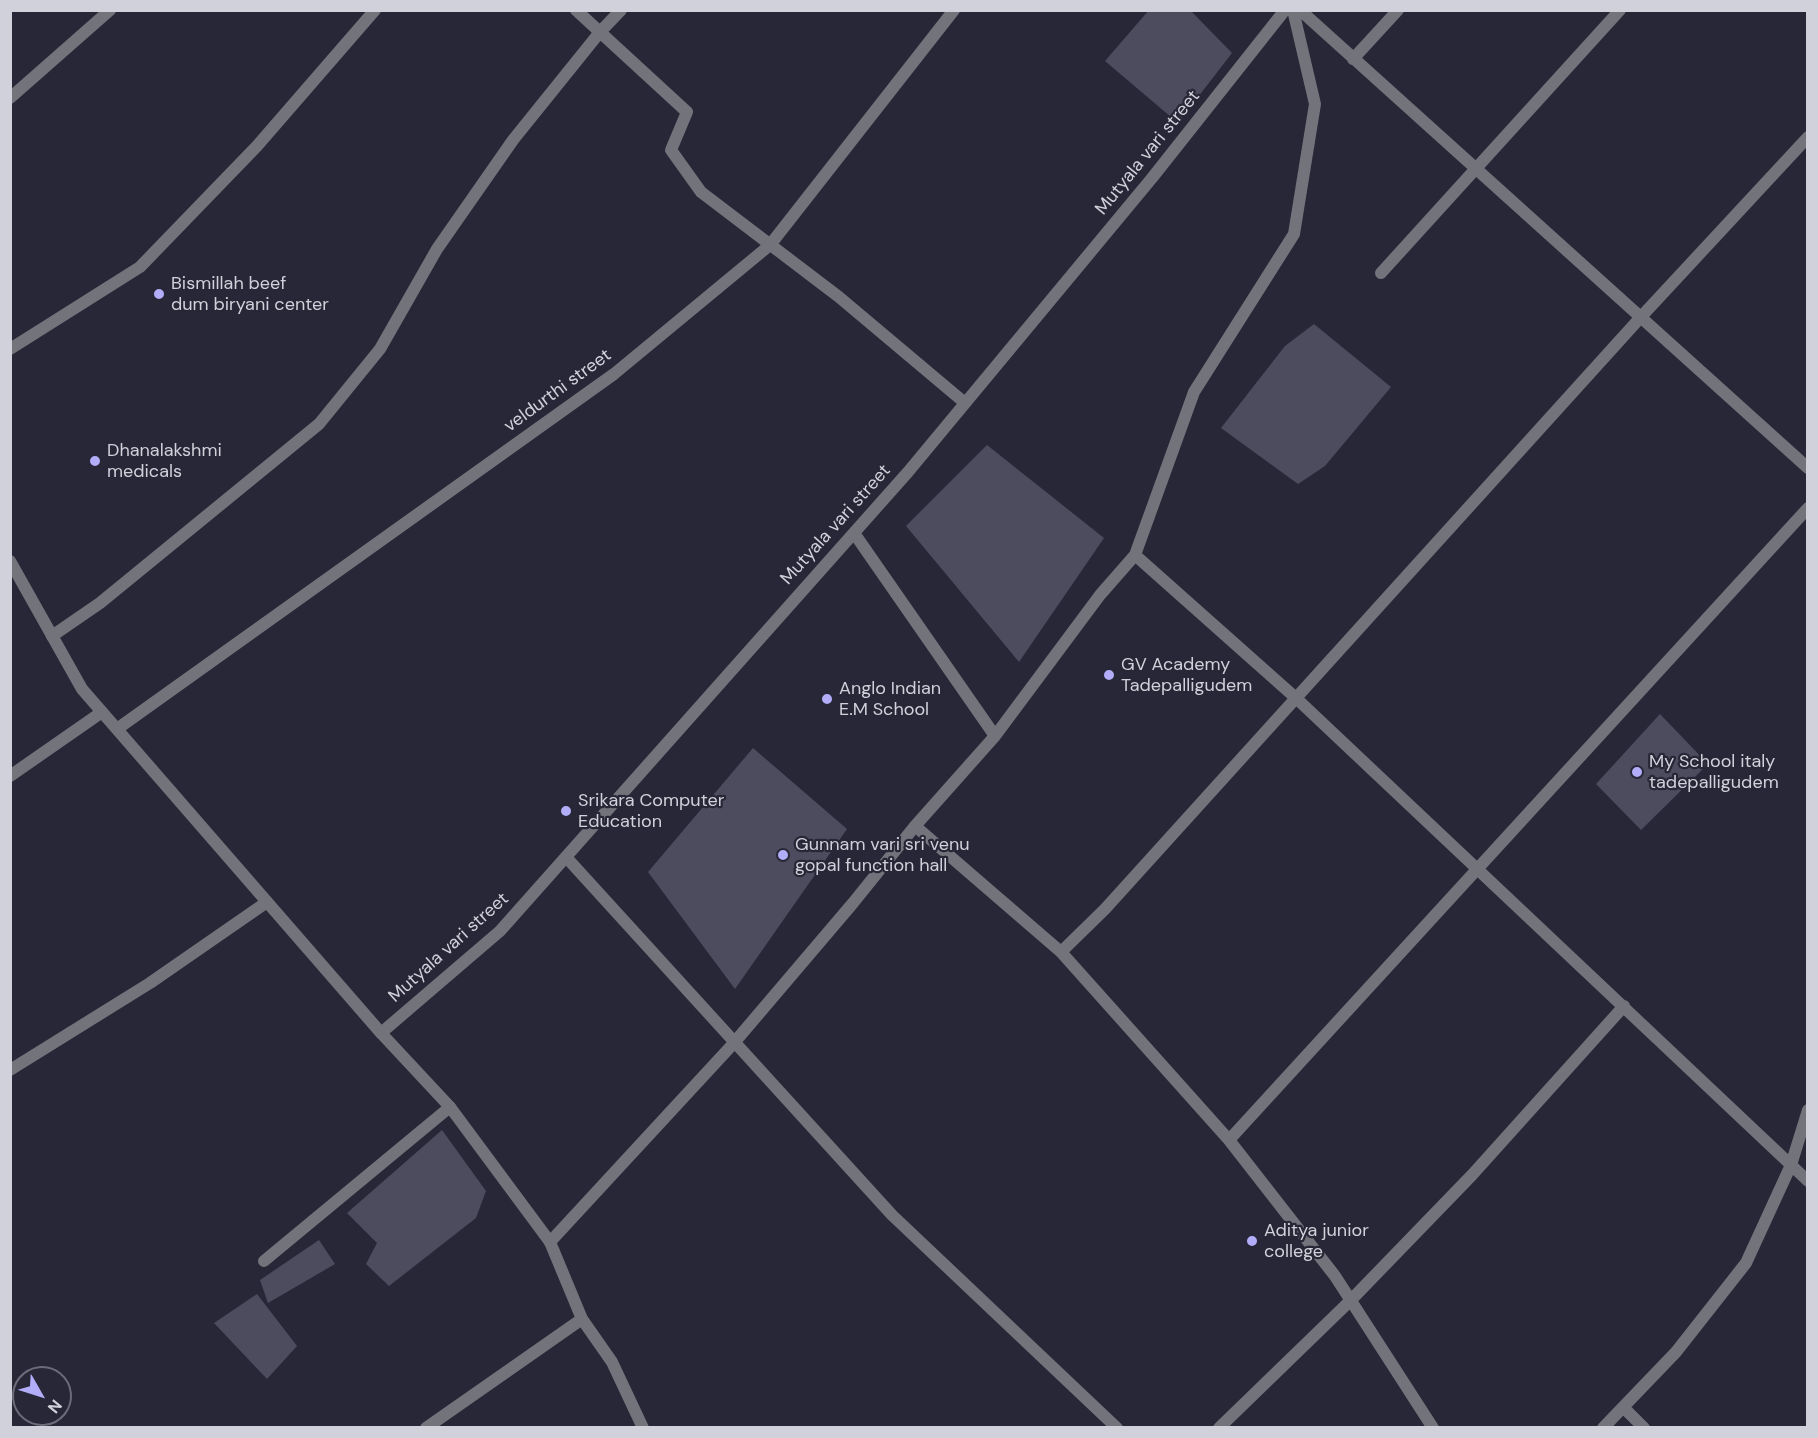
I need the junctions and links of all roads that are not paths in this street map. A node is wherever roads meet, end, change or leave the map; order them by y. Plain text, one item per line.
1 (110, 10) edge
2 (375, 10) edge
3 (576, 10) edge
4 (621, 10) edge
5 (954, 10) edge
6 (1285, 10) edge
7 (1293, 10) edge
8 (1300, 10) edge
9 (1398, 10) edge
10 (1620, 10) edge
11 (600, 32) junction
12 (1353, 59) junction
13 (10, 98) edge
14 (1808, 137) edge
15 (1477, 170) junction
16 (770, 245) junction
17 (1381, 273) dead end
18 (1640, 318) junction
19 (10, 349) edge
20 (965, 403) junction
21 (1808, 468) edge
22 (1808, 508) edge
23 (854, 532) junction
24 (1135, 555) junction
25 (10, 561) edge
26 (52, 636) junction
27 (1297, 699) junction
28 (102, 712) junction
29 (117, 729) junction
30 (995, 736) junction
31 (10, 776) edge
32 (915, 826) junction
33 (566, 857) junction
34 (1478, 869) junction
35 (267, 902) junction
36 (1061, 952) junction
37 (1624, 1006) junction
38 (381, 1033) junction
39 (733, 1044) junction
40 (10, 1070) edge
41 (450, 1107) junction
42 (1808, 1110) edge
43 (1230, 1140) junction
44 (1791, 1165) junction
45 (1808, 1181) edge
46 (550, 1242) junction
47 (264, 1261) dead end
48 (1351, 1300) junction
49 (582, 1319) junction
50 (1623, 1407) junction
51 (426, 1428) edge
52 (644, 1428) edge
53 (1117, 1428) edge
54 (1220, 1428) edge
55 (1433, 1428) edge
56 (1603, 1428) edge
57 (1644, 1428) edge

1 - 13 street
2 - 19 street
3 - 11 street
4 - 11 street
5 - 16 street, veldurthi street
6 - 20 street, Mutyala vari street
7 - 24 street
8 - 12 street
9 - 12 street
10 - 15 street
11 - 16 street
11 - 26 street
12 - 15 street
14 - 18 street
15 - 17 street
15 - 18 street
16 - 20 street
16 - 29 street, veldurthi street
18 - 21 street
18 - 27 street
20 - 23 street, Mutyala vari street
22 - 34 street
23 - 30 street
23 - 33 street, Mutyala vari street
24 - 27 street
24 - 30 street
25 - 26 street
26 - 28 street
27 - 34 street
27 - 36 street
28 - 29 street
28 - 31 street
29 - 35 street
30 - 32 street
32 - 36 street
32 - 39 street
33 - 38 street, Mutyala vari street
33 - 39 street
34 - 37 street
34 - 43 street
35 - 38 street
35 - 40 street
36 - 43 street
37 - 44 street
37 - 48 street
38 - 41 street
39 - 46 street
39 - 53 street
41 - 46 street
41 - 47 street
42 - 44 street
43 - 48 street
44 - 45 street
44 - 50 street
46 - 49 street
48 - 54 street
48 - 55 street
49 - 51 street
49 - 52 street
50 - 56 street
50 - 57 street

